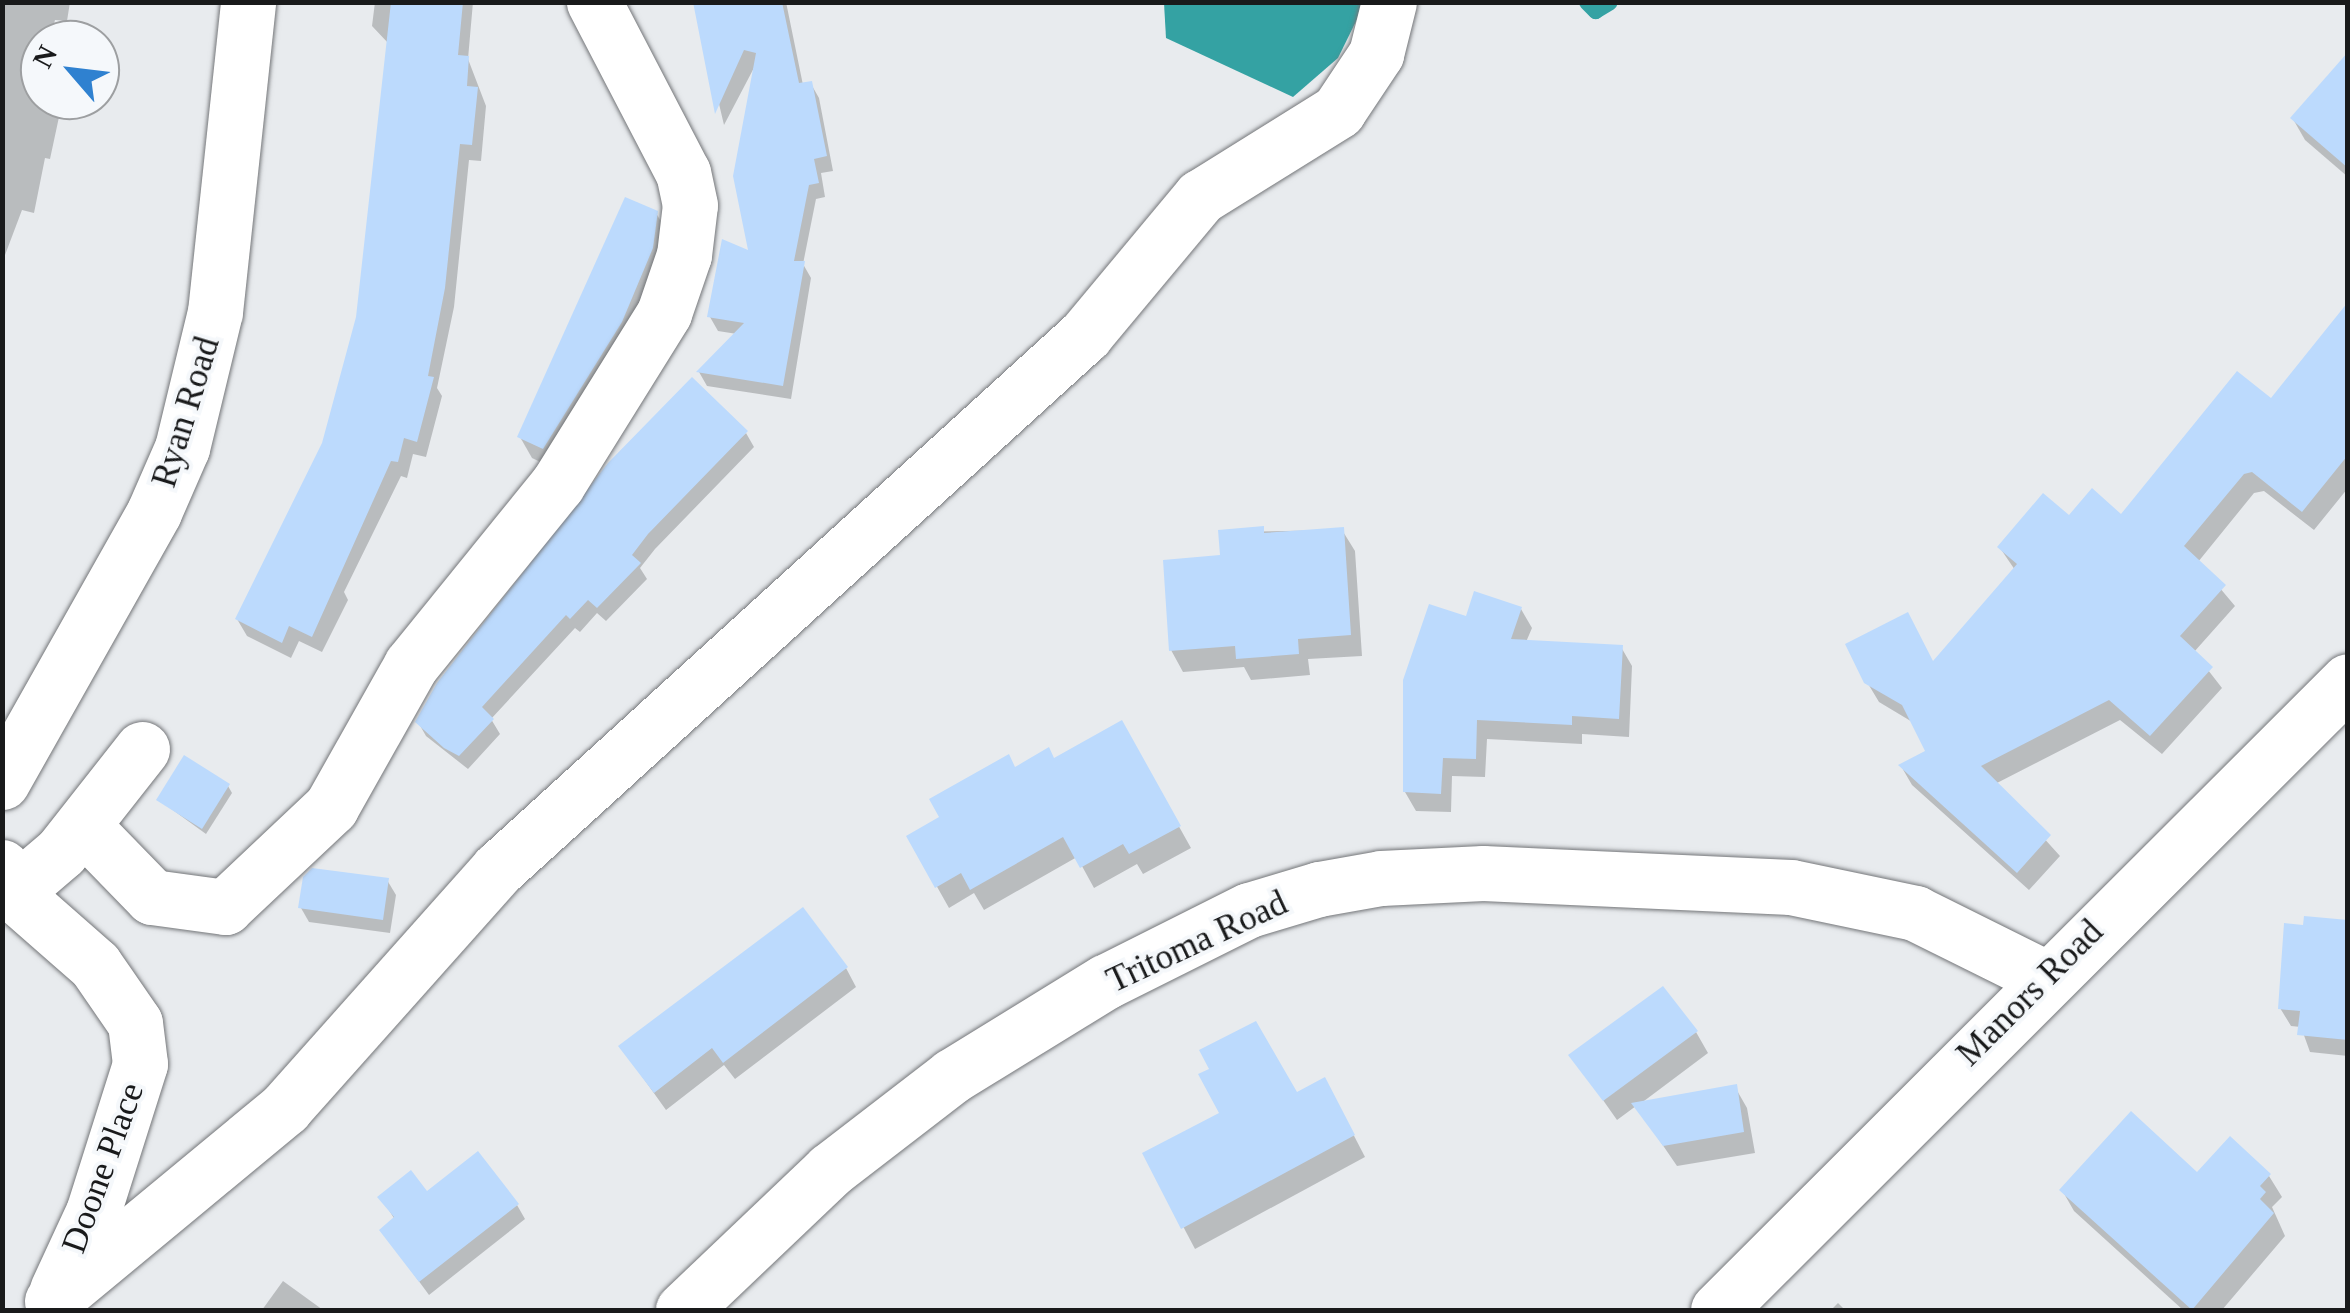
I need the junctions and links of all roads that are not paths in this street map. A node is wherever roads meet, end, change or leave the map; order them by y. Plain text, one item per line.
1 (248, 2) edge
2 (594, 2) edge
3 (1389, 2) edge
4 (2348, 680) edge
5 (142, 749) dead end
6 (2, 782) edge
7 (83, 826) junction
8 (8, 880) edge
9 (2044, 977) junction
10 (50, 1306) edge
11 (683, 1310) edge
12 (1718, 1310) edge

1 - 6 street, Ryan Road
2 - 7 street
3 - 10 street
4 - 9 street, Manors Road
5 - 7 street
7 - 8 street
8 - 10 street, Doone Place
9 - 11 street, Tritoma Road
9 - 12 street, Manors Road

